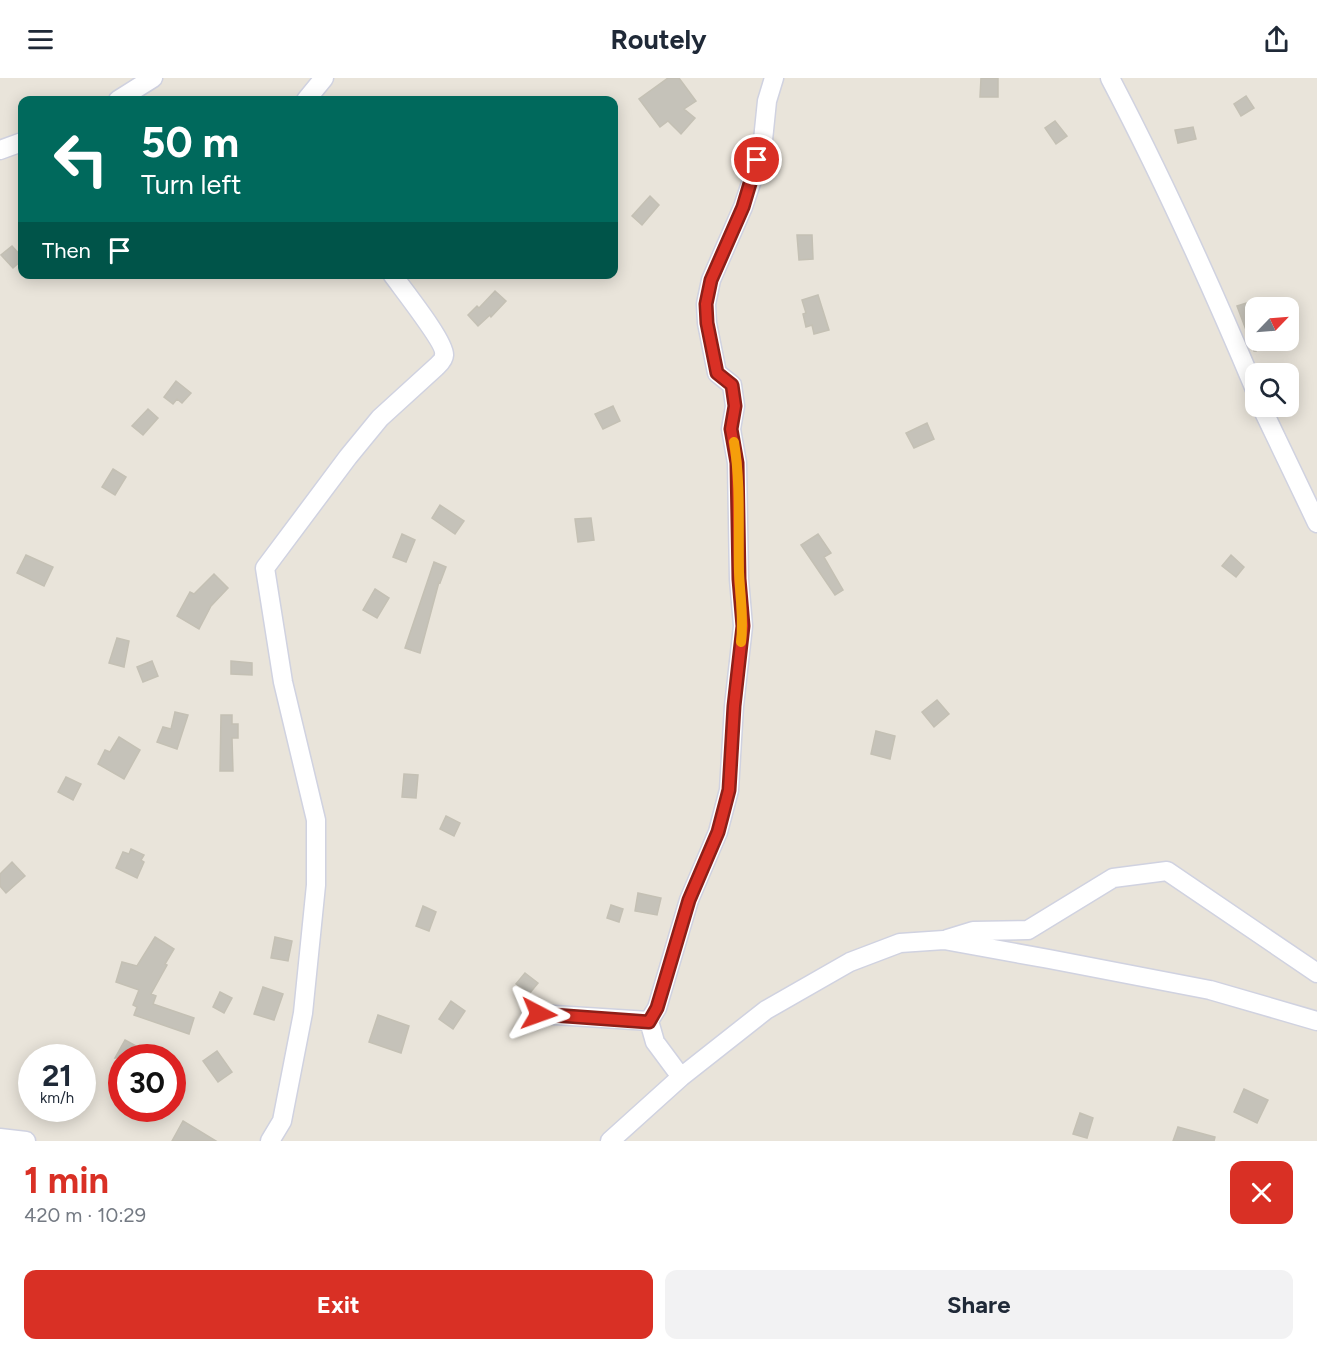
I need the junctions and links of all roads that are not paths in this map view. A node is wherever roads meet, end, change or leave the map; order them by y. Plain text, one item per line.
1 (153, 78) edge
2 (324, 78) edge
3 (774, 78) edge
4 (1110, 78) edge
5 (124, 96) edge
6 (309, 96) edge
7 (18, 143) edge
8 (0, 150) edge
9 (396, 279) edge
10 (1245, 366) edge
11 (1267, 417) edge
12 (1317, 523) edge
13 (945, 940) junction
14 (1317, 973) edge
15 (539, 1014) dead end
16 (1317, 1021) edge
17 (649, 1022) junction
18 (681, 1077) junction
19 (0, 1138) edge
20 (26, 1141) edge
21 (270, 1141) edge
22 (610, 1141) edge

1 - 5 street
2 - 6 street
3 - 17 street
4 - 10 street
7 - 8 street
9 - 21 street
11 - 12 street
13 - 14 street
13 - 16 street
13 - 18 street
15 - 17 street
17 - 18 street
18 - 22 street
19 - 20 street

